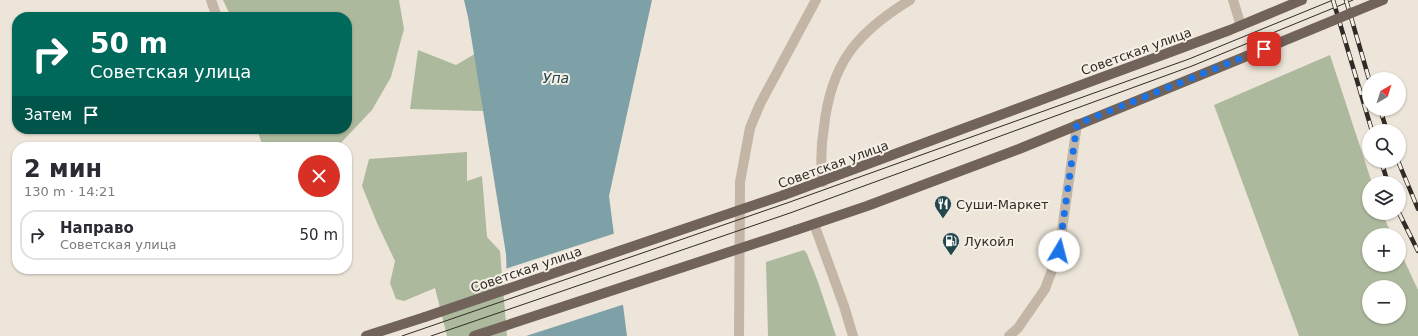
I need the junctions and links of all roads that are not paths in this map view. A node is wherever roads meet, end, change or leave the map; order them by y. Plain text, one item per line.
1 (211, 0) edge
2 (816, 0) edge
3 (910, 0) edge
4 (1233, 0) edge
5 (1302, 0) edge
6 (1383, 0) edge
7 (215, 12) edge
8 (1241, 26) junction
9 (1077, 124) junction
10 (823, 182) junction
11 (814, 224) junction
12 (366, 336) edge
13 (474, 336) edge
14 (739, 336) edge
15 (853, 336) edge
16 (1009, 336) edge

1 - 7 street
2 - 14 street
3 - 10 street
4 - 8 street
5 - 8 main road, Советская улица
6 - 9 main road, bridge
8 - 10 main road, Советская улица
9 - 11 main road
9 - 16 street
10 - 12 main road, Советская улица, bridge
11 - 13 main road, bridge
11 - 15 street

